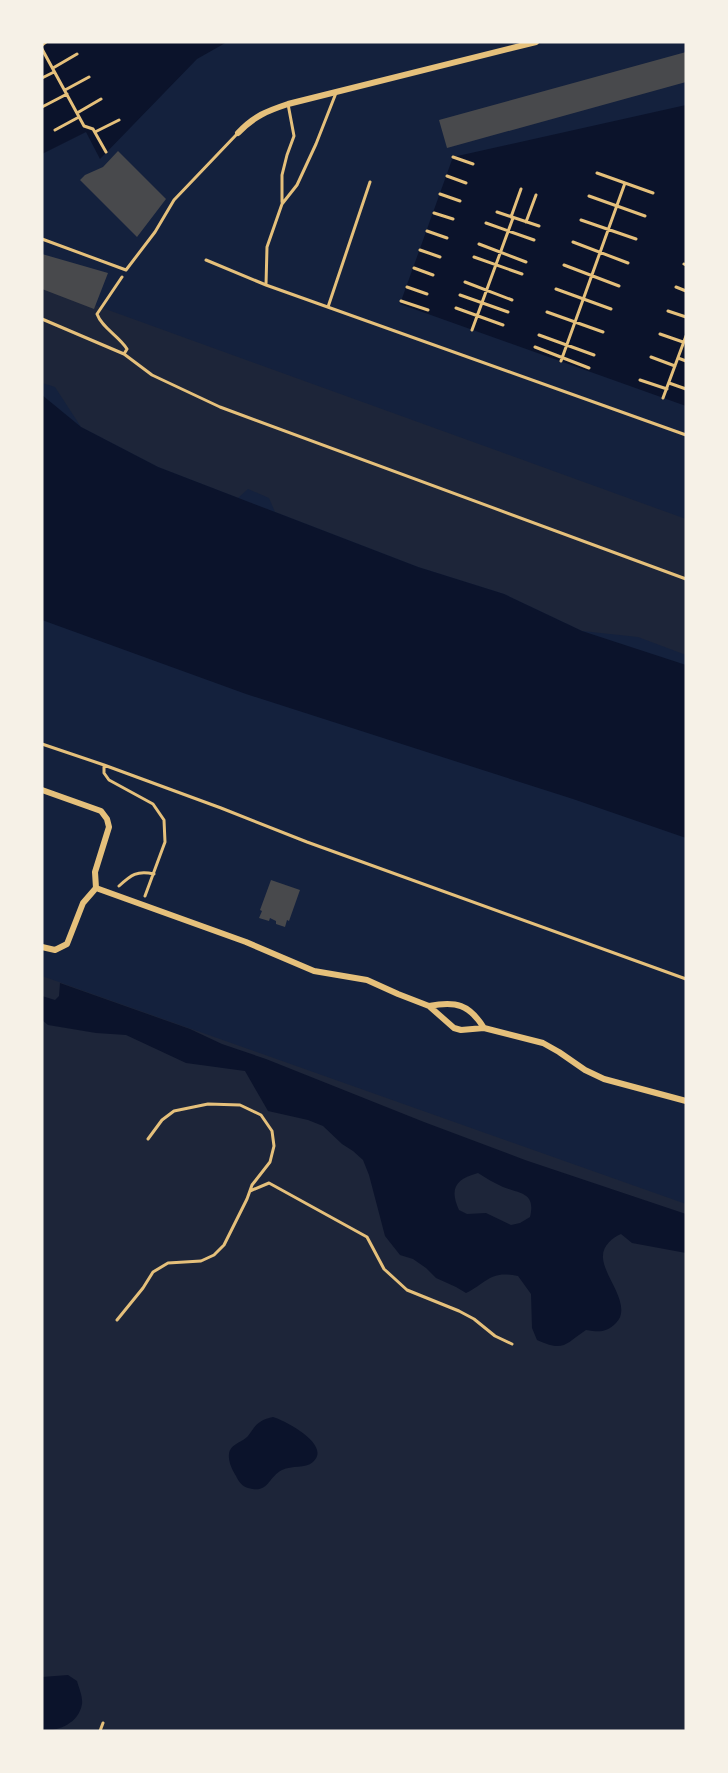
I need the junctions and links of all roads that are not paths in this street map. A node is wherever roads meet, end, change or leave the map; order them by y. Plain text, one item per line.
1 (536, 42) edge
2 (337, 91) junction
3 (288, 104) junction
4 (238, 133) joint
5 (370, 182) dead end
6 (282, 204) junction
7 (42, 239) edge
8 (206, 260) dead end
9 (266, 285) junction
10 (328, 307) junction
11 (686, 435) edge
12 (42, 790) edge
13 (96, 888) junction
14 (42, 947) edge
15 (429, 1006) junction
16 (484, 1028) junction
17 (686, 1101) edge
18 (148, 1139) dead end
19 (250, 1191) junction
20 (117, 1320) dead end
21 (512, 1344) dead end
22 (103, 1723) dead end
23 (100, 1731) edge

1 - 2 street
2 - 3 street
2 - 6 lane
3 - 4 street
3 - 6 lane
4 - 7 lane
5 - 10 lane
6 - 9 lane
8 - 9 lane
9 - 10 lane
10 - 11 lane
12 - 13 street
13 - 14 street
13 - 15 street
15 - 16 street
15 - 16 street
16 - 17 street
18 - 19 lane
19 - 20 lane
19 - 21 lane
22 - 23 lane

